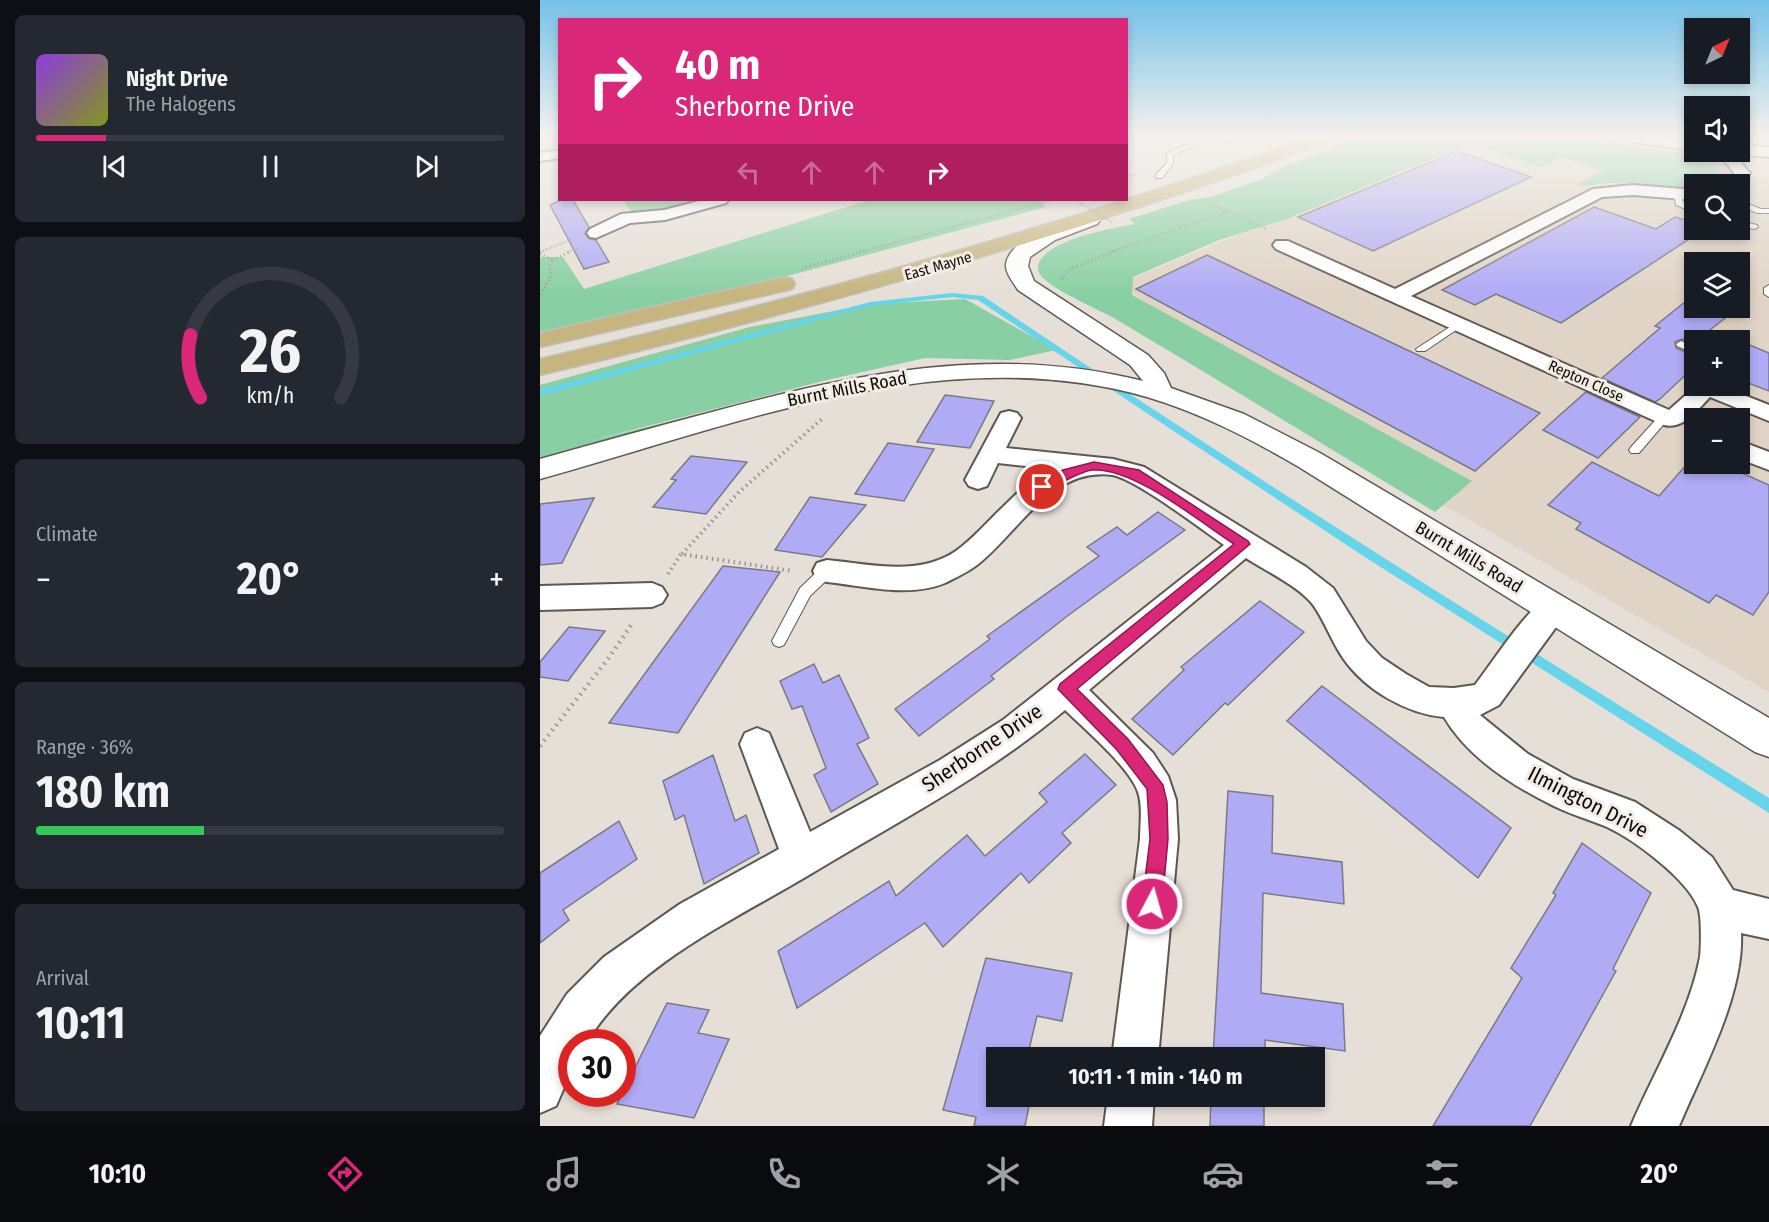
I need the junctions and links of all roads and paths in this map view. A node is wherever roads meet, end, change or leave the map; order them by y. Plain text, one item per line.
1 (1171, 190) edge
2 (1677, 194) junction
3 (1684, 194) edge
4 (716, 201) edge
5 (1077, 201) edge
6 (1204, 201) dead end
7 (1684, 204) edge
8 (1750, 207) edge
9 (1769, 211) edge
10 (1229, 212) junction
11 (1098, 214) edge
12 (1750, 226) edge
13 (1754, 227) dead end
14 (596, 233) dead end
15 (1276, 238) joint
16 (941, 242) dead end
17 (540, 254) edge
18 (801, 280) dead end
19 (1061, 286) dead end
20 (1769, 288) edge
21 (1769, 294) edge
22 (540, 296) edge
23 (1396, 296) junction
24 (1459, 324) junction
25 (540, 340) edge
26 (1681, 344) dead end
27 (1684, 346) edge
28 (1421, 348) dead end
29 (540, 367) edge
30 (860, 383) junction
31 (1160, 393) junction
32 (1697, 396) edge
33 (1728, 396) edge
34 (1769, 414) edge
35 (1009, 418) dead end
36 (1669, 418) junction
37 (1684, 425) edge
38 (1635, 450) dead end
39 (1750, 453) edge
40 (990, 454) junction
41 (1769, 462) edge
42 (1094, 466) junction
43 (540, 469) edge
44 (978, 480) dead end
45 (1244, 544) junction
46 (681, 554) dead end
47 (827, 571) joint
48 (652, 595) dead end
49 (540, 598) edge
50 (1556, 608) junction
51 (779, 641) dead end
52 (1066, 689) junction
53 (1454, 704) junction
54 (1769, 739) edge
55 (757, 744) dead end
56 (802, 858) junction
57 (1719, 904) junction
58 (1769, 919) edge
59 (1136, 1047) edge
60 (540, 1090) edge
61 (1130, 1107) edge
62 (1128, 1126) edge
63 (1655, 1126) edge

1 - 11 main road, East Mayne
2 - 3 street
2 - 7 lane
2 - 23 street
4 - 14 street
5 - 11 path, bridge
6 - 10 path
8 - 9 lane
10 - 15 path
10 - 19 path
11 - 16 main road, East Mayne
11 - 29 main road, East Mayne
11 - 31 street
12 - 13 lane
15 - 23 street, Repton Close
17 - 22 path
18 - 25 main road
20 - 21 lane
23 - 24 street, Repton Close
24 - 28 lane
24 - 36 street, Repton Close
26 - 27 lane
30 - 31 street, Burnt Mills Road
30 - 43 street, Burnt Mills Road
30 - 46 path
31 - 50 street, Burnt Mills Road
32 - 36 street
33 - 34 street
35 - 40 street
36 - 37 street, Repton Close
36 - 38 lane
39 - 41 street
40 - 42 street
40 - 44 street
42 - 45 street
42 - 47 street
45 - 52 street, Sherborne Drive
45 - 53 street
47 - 51 lane
48 - 49 street
50 - 53 street
50 - 54 street, Burnt Mills Road
52 - 56 street, Sherborne Drive
52 - 59 street
53 - 57 street, Ilmington Drive
55 - 56 street
56 - 60 street, Sherborne Drive
57 - 58 street
57 - 63 street
61 - 62 street

